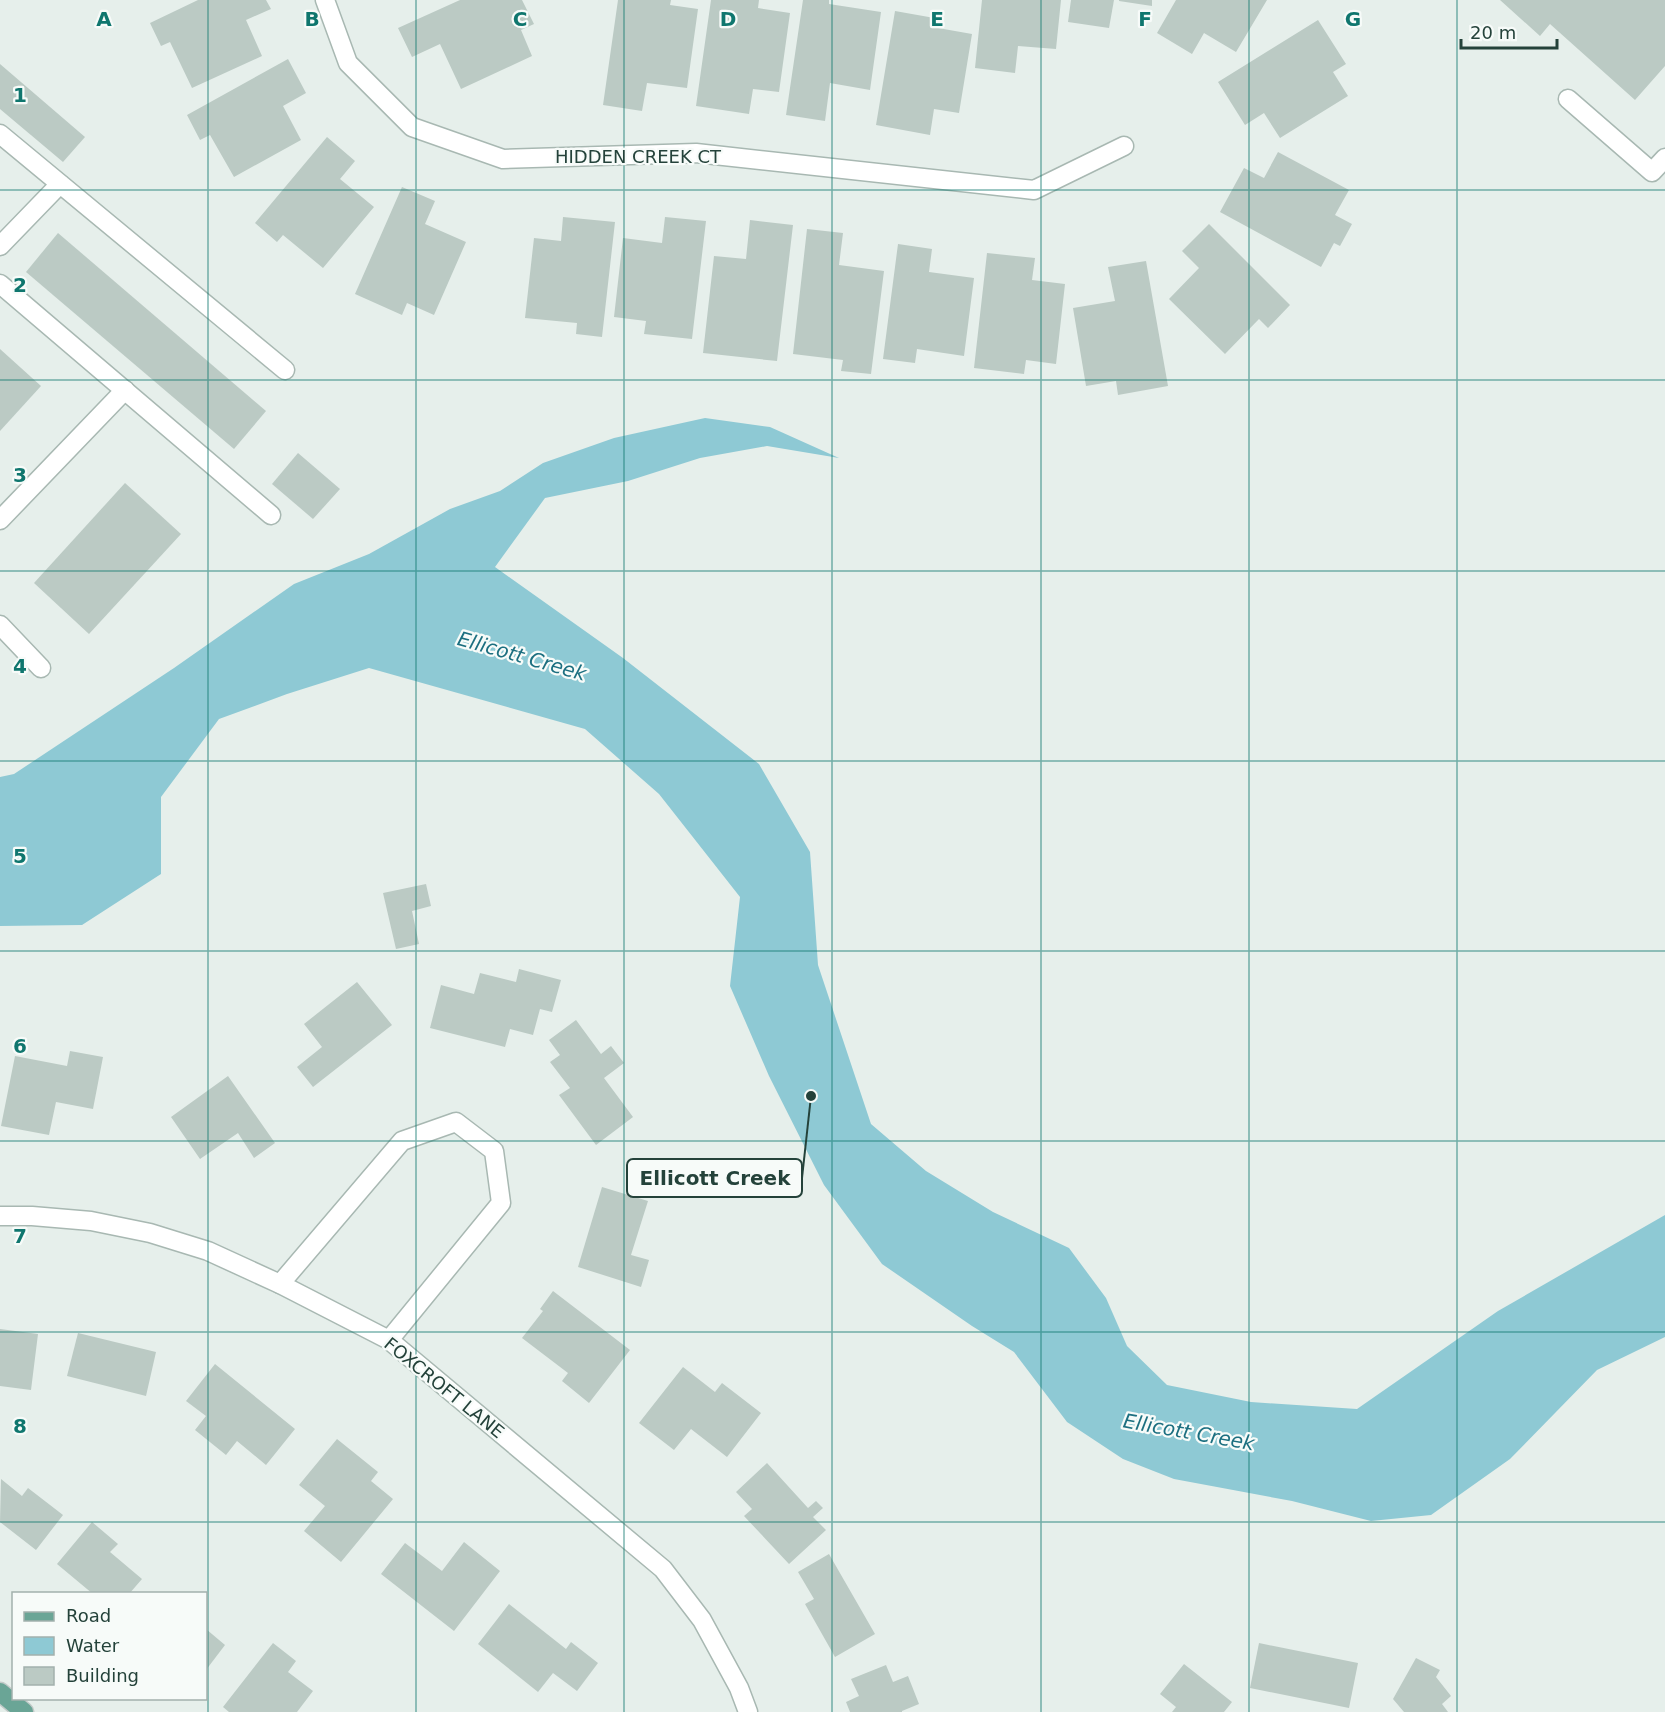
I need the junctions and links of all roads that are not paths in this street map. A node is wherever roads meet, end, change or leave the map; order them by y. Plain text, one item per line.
1 (325, 0) edge
2 (1568, 99) dead end
3 (0, 134) edge
4 (1124, 146) dead end
5 (1665, 158) edge
6 (60, 184) junction
7 (0, 246) edge
8 (0, 284) edge
9 (285, 370) dead end
10 (125, 390) junction
11 (271, 515) dead end
12 (0, 520) edge
13 (0, 625) edge
14 (41, 668) dead end
15 (0, 1216) edge
16 (280, 1284) junction
17 (389, 1340) junction
18 (0, 1692) edge
19 (24, 1712) edge
20 (748, 1712) edge

1 - 4 street, HIDDEN CREEK CT
2 - 5 street
3 - 6 street
6 - 7 street
6 - 9 street
8 - 10 street
10 - 11 street
10 - 12 street
13 - 14 street
15 - 16 street, FOXCROFT LANE
16 - 17 street, FOXCROFT LANE
16 - 17 street
17 - 20 street, FOXCROFT LANE
18 - 19 main road

